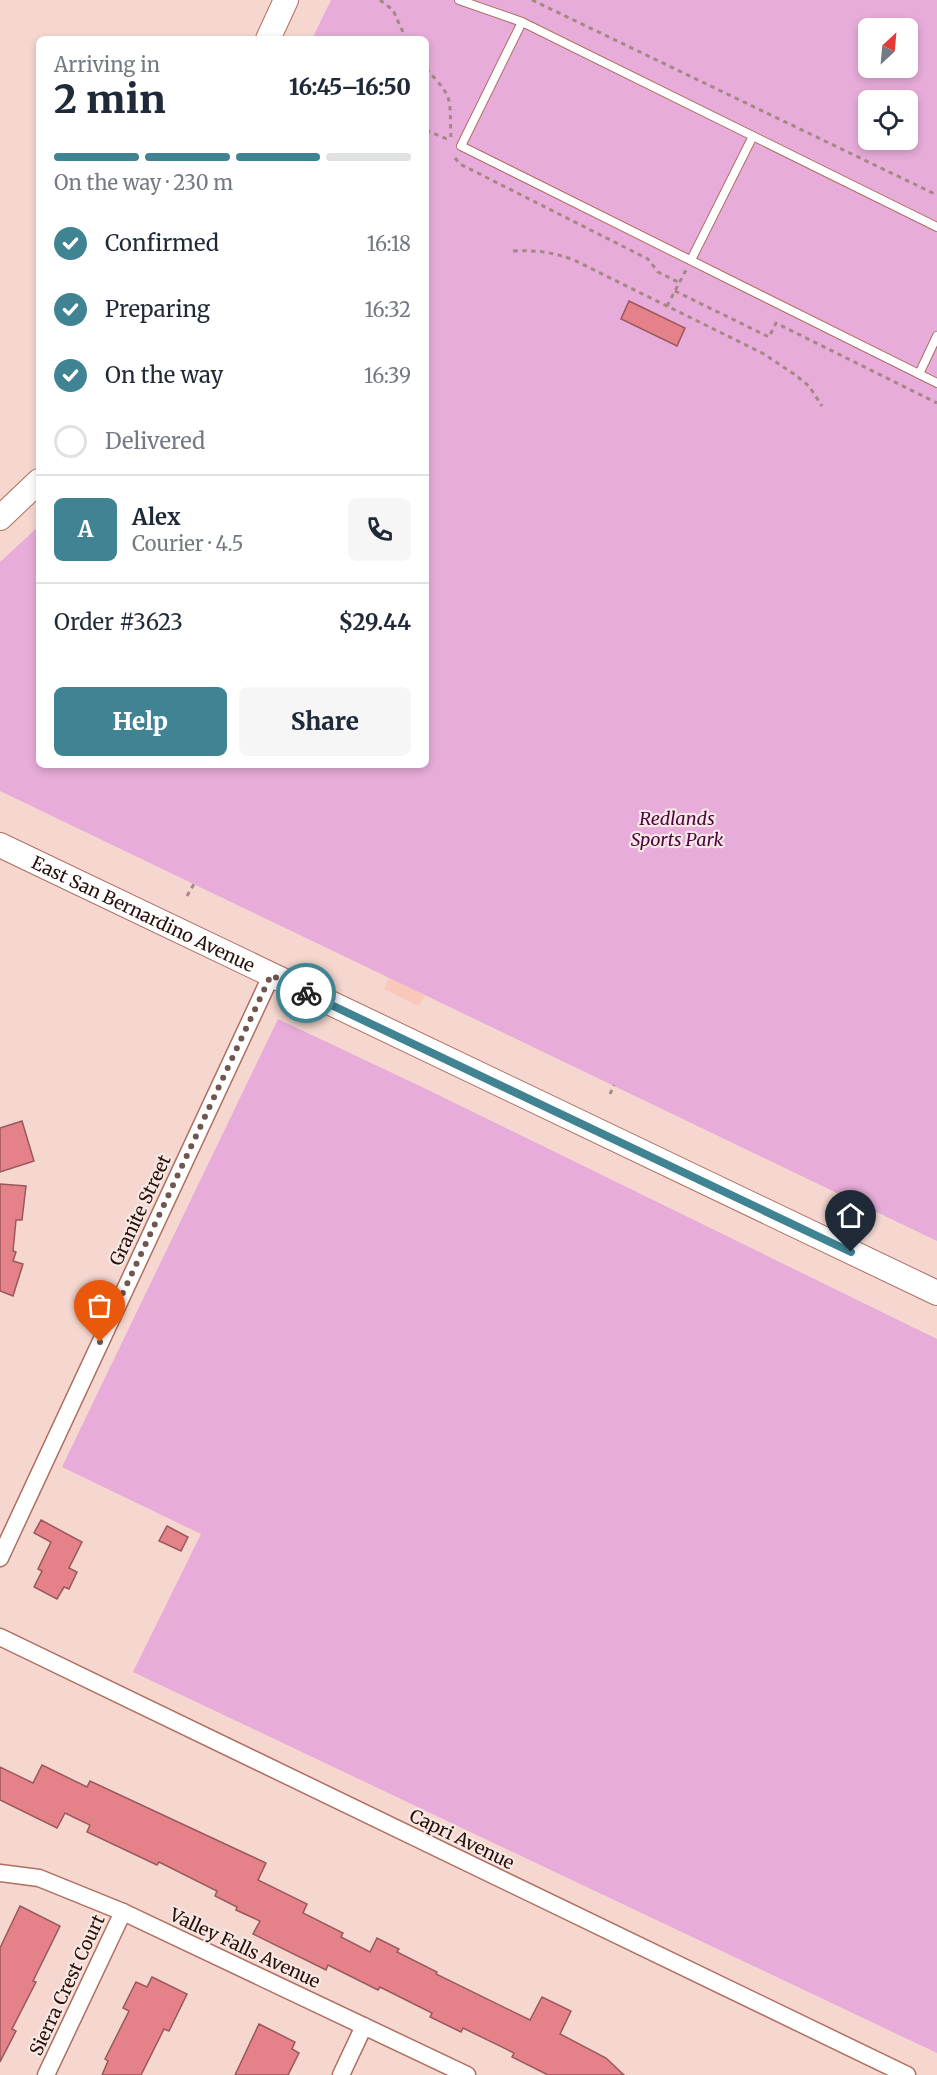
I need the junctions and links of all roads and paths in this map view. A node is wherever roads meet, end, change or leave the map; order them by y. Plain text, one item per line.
1 (286, 0) edge
2 (380, 0) edge
3 (459, 0) edge
4 (532, 0) edge
5 (522, 22) junction
6 (269, 36) edge
7 (405, 36) edge
8 (429, 131) edge
9 (753, 136) junction
10 (451, 141) dead end
11 (937, 195) edge
12 (937, 227) edge
13 (513, 251) dead end
14 (691, 260) junction
15 (675, 291) junction
16 (667, 306) junction
17 (937, 336) edge
18 (919, 374) junction
19 (937, 383) edge
20 (937, 403) edge
21 (822, 405) dead end
22 (36, 484) edge
23 (0, 518) edge
24 (0, 845) edge
25 (194, 884) dead end
26 (187, 896) dead end
27 (271, 975) junction
28 (614, 1085) dead end
29 (610, 1094) dead end
30 (937, 1293) edge
31 (0, 1558) edge
32 (0, 1637) edge
33 (0, 1873) edge
34 (123, 1912) junction
35 (364, 2025) junction
36 (46, 2075) edge
37 (341, 2075) edge
38 (467, 2075) edge
39 (907, 2075) edge

1 - 6 street
2 - 7 path
3 - 5 lane
4 - 11 path
5 - 9 lane
5 - 14 lane
8 - 10 path
9 - 12 lane
9 - 14 lane
13 - 16 path
14 - 15 path
14 - 18 lane
15 - 16 path
15 - 20 path
16 - 21 path
17 - 18 lane
18 - 19 lane
22 - 23 street
24 - 27 street, East San Bernardino Avenue
25 - 26 path
27 - 30 street, East San Bernardino Avenue
27 - 31 street, Granite Street
28 - 29 path
32 - 39 street, Capri Avenue
33 - 34 street, Valley Falls Avenue
34 - 35 street, Valley Falls Avenue
34 - 36 street, Sierra Crest Court
35 - 37 street
35 - 38 street, Valley Falls Avenue

